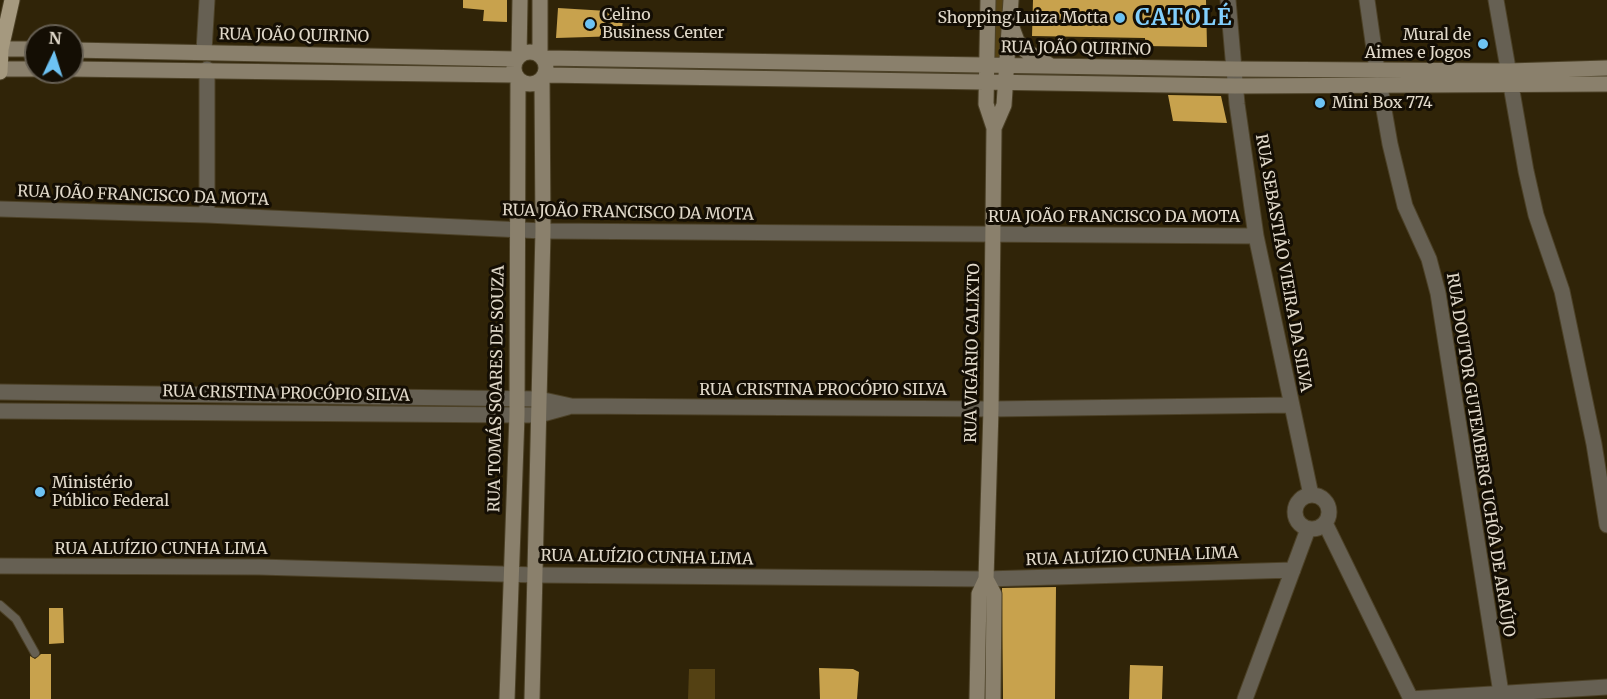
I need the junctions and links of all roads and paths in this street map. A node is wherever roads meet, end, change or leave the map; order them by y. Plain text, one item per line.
1 (12, 0) edge
2 (207, 0) edge
3 (520, 0) edge
4 (540, 0) edge
5 (988, 0) edge
6 (1011, 0) edge
7 (1229, 0) edge
8 (1367, 0) edge
9 (1496, 0) edge
10 (1010, 22) junction
11 (1, 49) edge
12 (24, 49) edge
13 (84, 50) edge
14 (204, 51) junction
15 (542, 56) junction
16 (517, 57) junction
17 (987, 65) junction
18 (1007, 66) junction
19 (1052, 66) junction
20 (1607, 68) edge
21 (24, 69) edge
22 (84, 69) edge
23 (207, 69) junction
24 (1234, 69) junction
25 (0, 70) edge
26 (1377, 70) junction
27 (1509, 70) junction
28 (517, 77) junction
29 (543, 77) junction
30 (986, 83) junction
31 (1006, 84) junction
32 (1607, 84) edge
33 (1235, 86) junction
34 (1380, 87) junction
35 (1512, 87) junction
36 (994, 128) junction
37 (0, 209) edge
38 (207, 215) junction
39 (518, 230) junction
40 (543, 231) junction
41 (993, 235) junction
42 (1256, 236) junction
43 (0, 392) edge
44 (155, 394) junction
45 (314, 396) junction
46 (517, 399) junction
47 (1291, 405) junction
48 (539, 407) junction
49 (991, 409) junction
50 (154, 410) junction
51 (0, 411) edge
52 (315, 412) junction
53 (517, 415) junction
54 (1311, 495) junction
55 (1325, 523) junction
56 (1607, 525) edge
57 (1308, 529) junction
58 (0, 566) edge
59 (1293, 570) junction
60 (510, 574) junction
61 (536, 575) junction
62 (986, 579) junction
63 (0, 605) edge
64 (35, 654) dead end
65 (1607, 687) edge
66 (1501, 693) junction
67 (507, 699) edge
68 (532, 699) edge
69 (977, 699) edge
70 (993, 699) edge
71 (1245, 699) edge
72 (1411, 699) edge

1 - 11 main road
2 - 14 street
3 - 16 main road
4 - 15 main road
5 - 17 main road, RUA VIGÁRIO CALIXTO
6 - 10 main road, RUA VIGÁRIO CALIXTO
7 - 24 street, RUA SEBASTIÃO VIEIRA DA SILVA
8 - 26 street
9 - 27 street
10 - 18 main road, RUA VIGÁRIO CALIXTO
10 - 19 main road
11 - 12 main road
11 - 25 main road
13 - 14 main road, RUA JOÃO QUIRINO
14 - 16 main road, RUA JOÃO QUIRINO
15 - 16 main road
15 - 17 main road, RUA JOÃO QUIRINO
15 - 29 main road
16 - 28 main road
17 - 18 main road, RUA JOÃO QUIRINO
17 - 30 main road, RUA VIGÁRIO CALIXTO
18 - 19 main road, RUA JOÃO QUIRINO
18 - 31 main road, RUA VIGÁRIO CALIXTO
19 - 24 main road, RUA JOÃO QUIRINO
20 - 27 main road, RUA JOÃO QUIRINO
21 - 25 main road
22 - 23 main road
23 - 28 main road
23 - 38 street
24 - 26 main road, RUA JOÃO QUIRINO
24 - 33 street, RUA SEBASTIÃO VIEIRA DA SILVA
26 - 27 main road, RUA JOÃO QUIRINO
27 - 35 street
28 - 29 main road
28 - 39 main road, RUA TOMÁS SOARES DE SOUZA
29 - 30 main road
29 - 40 main road
30 - 31 main road
30 - 36 main road, RUA VIGÁRIO CALIXTO
31 - 33 main road
31 - 36 main road, RUA VIGÁRIO CALIXTO
32 - 35 main road
33 - 34 main road
33 - 42 street, RUA SEBASTIÃO VIEIRA DA SILVA
34 - 35 main road
34 - 66 street, RUA DOUTOR GUTEMBERG UCHÔA DE ARAÚJO
35 - 56 street
36 - 41 main road, RUA VIGÁRIO CALIXTO
37 - 38 street, RUA JOÃO FRANCISCO DA MOTA
38 - 39 street, RUA JOÃO FRANCISCO DA MOTA
39 - 40 street, RUA JOÃO FRANCISCO DA MOTA
39 - 46 main road, RUA TOMÁS SOARES DE SOUZA
40 - 41 street, RUA JOÃO FRANCISCO DA MOTA
40 - 48 main road
41 - 42 street, RUA JOÃO FRANCISCO DA MOTA
41 - 49 main road, RUA VIGÁRIO CALIXTO
42 - 47 street, RUA SEBASTIÃO VIEIRA DA SILVA
43 - 44 street, RUA CRISTINA PROCÓPIO SILVA
44 - 45 street, RUA CRISTINA PROCÓPIO SILVA
44 - 50 street
45 - 46 street, RUA CRISTINA PROCÓPIO SILVA
45 - 52 street
46 - 48 street, RUA CRISTINA PROCÓPIO SILVA
46 - 53 main road, RUA TOMÁS SOARES DE SOUZA
47 - 49 street, RUA CRISTINA PROCÓPIO SILVA
47 - 54 street, RUA SEBASTIÃO VIEIRA DA SILVA
48 - 49 street, RUA CRISTINA PROCÓPIO SILVA
48 - 53 street, RUA CRISTINA PROCÓPIO SILVA
48 - 61 main road
49 - 62 main road, RUA VIGÁRIO CALIXTO
50 - 51 street, RUA CRISTINA PROCÓPIO SILVA
50 - 52 street, RUA CRISTINA PROCÓPIO SILVA
52 - 53 street, RUA CRISTINA PROCÓPIO SILVA
53 - 60 main road, RUA TOMÁS SOARES DE SOUZA
54 - 55 street
54 - 57 street
55 - 57 street
55 - 72 street
57 - 59 street
58 - 60 street, RUA ALUÍZIO CUNHA LIMA
59 - 62 street, RUA ALUÍZIO CUNHA LIMA
59 - 71 street
60 - 61 street, RUA ALUÍZIO CUNHA LIMA
60 - 67 main road, RUA TOMÁS SOARES DE SOUZA
61 - 62 street, RUA ALUÍZIO CUNHA LIMA
61 - 68 main road
62 - 69 main road, RUA VIGÁRIO CALIXTO
62 - 70 main road, RUA VIGÁRIO CALIXTO
63 - 64 lane
65 - 66 street
66 - 72 street

